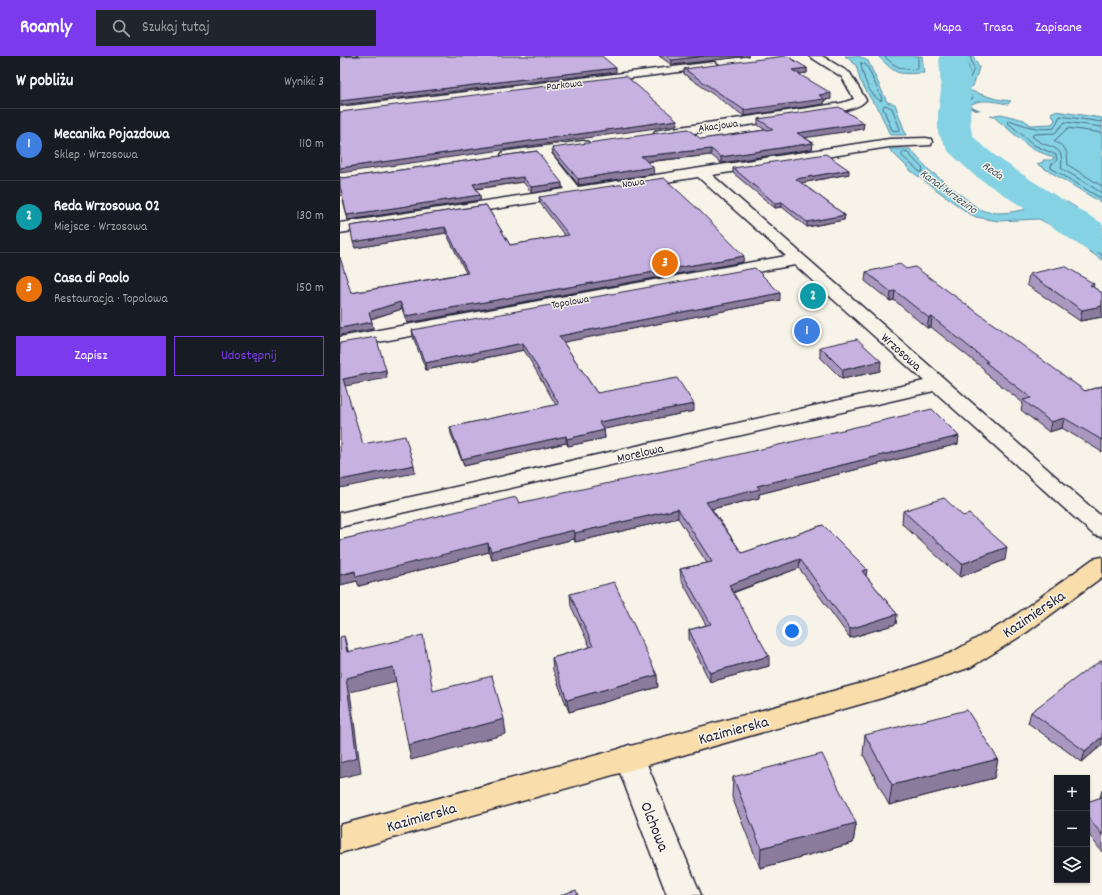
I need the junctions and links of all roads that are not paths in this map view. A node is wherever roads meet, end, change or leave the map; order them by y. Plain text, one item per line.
1 (352, 56) edge
2 (814, 56) edge
3 (340, 57) edge
4 (725, 64) edge
5 (340, 111) edge
6 (650, 135) edge
7 (926, 142) dead end
8 (596, 143) edge
9 (542, 151) junction
10 (494, 157) edge
11 (701, 172) junction
12 (574, 191) junction
13 (340, 228) edge
14 (799, 259) junction
15 (340, 343) edge
16 (939, 384) junction
17 (340, 520) edge
18 (1102, 530) edge
19 (1102, 565) edge
20 (629, 757) junction
21 (340, 838) edge
22 (684, 895) edge

1 - 3 street
2 - 6 street, Akacjowa
4 - 5 street, Parkowa
7 - 11 street, Nowa
8 - 9 street
9 - 10 street
9 - 12 street
11 - 12 street, Nowa
11 - 14 street, Wrzosowa
12 - 13 street, Nowa
14 - 15 street, Topolowa
14 - 16 street, Wrzosowa
16 - 17 street, Morelowa
16 - 18 street, Wrzosowa
19 - 20 main road, Kazimierska
20 - 21 main road, Kazimierska
20 - 22 street, Olchowa

